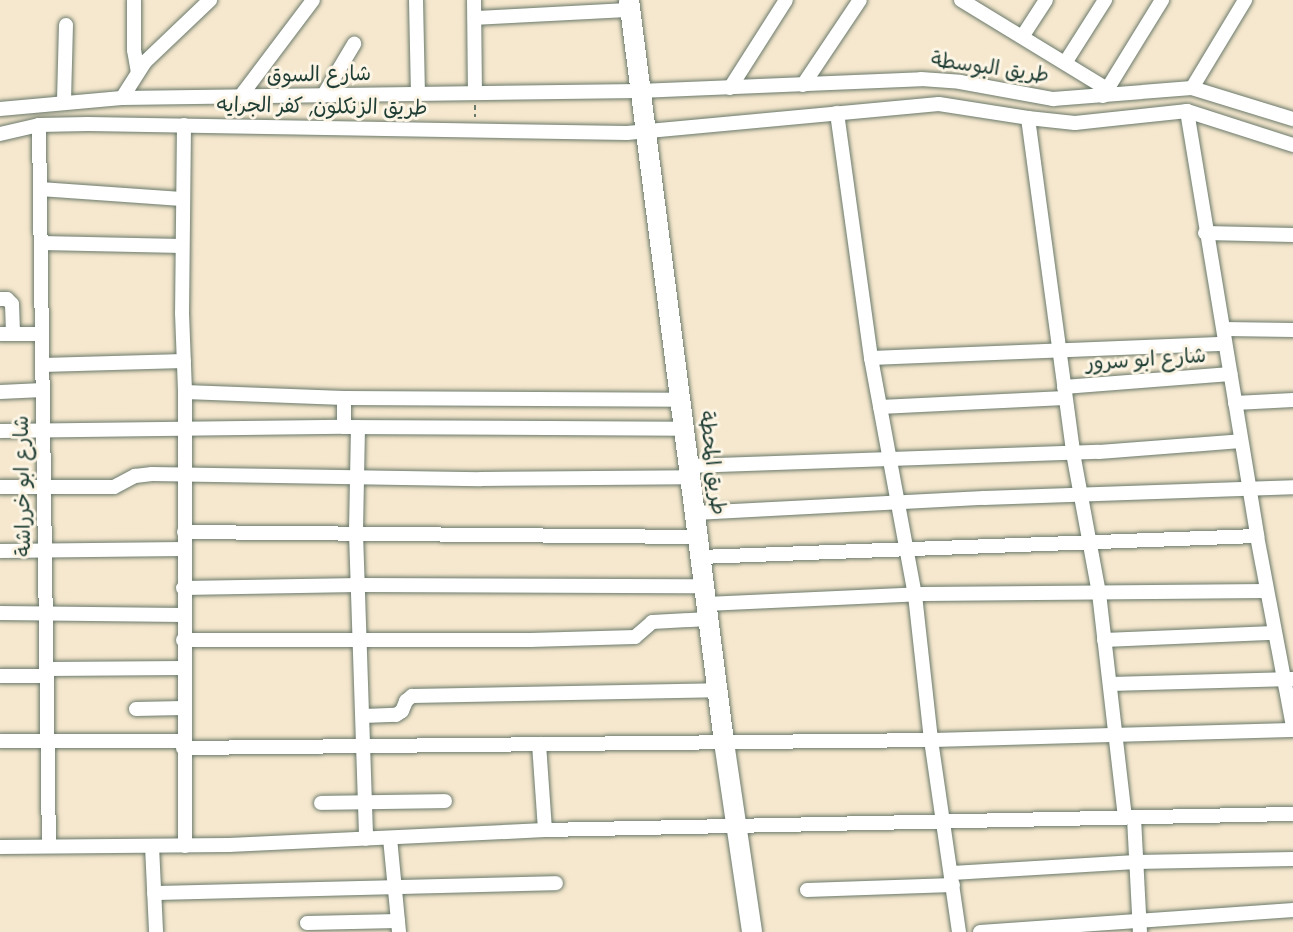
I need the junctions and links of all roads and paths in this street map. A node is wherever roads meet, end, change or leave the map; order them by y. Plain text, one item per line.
1 (134, 0) edge
2 (210, 0) edge
3 (313, 0) edge
4 (416, 0) edge
5 (474, 0) edge
6 (786, 0) edge
7 (860, 0) edge
8 (961, 0) edge
9 (1046, 0) edge
10 (1105, 0) edge
11 (1162, 0) edge
12 (1245, 0) edge
13 (629, 5) edge
14 (475, 18) junction
15 (66, 25) dead end
16 (1022, 37) junction
17 (354, 44) dead end
18 (1065, 63) junction
19 (138, 72) junction
20 (803, 85) junction
21 (730, 88) junction
22 (1192, 88) junction
23 (1105, 92) junction
24 (475, 93) junction
25 (417, 94) junction
26 (323, 96) junction
27 (240, 97) junction
28 (122, 98) junction
29 (90, 100) junction
30 (64, 101) junction
31 (0, 109) edge
32 (642, 111) junction
33 (1186, 111) junction
34 (837, 114) junction
35 (1028, 118) junction
36 (1293, 119) edge
37 (88, 124) junction
38 (184, 124) junction
39 (39, 125) junction
40 (475, 132) junction
41 (0, 134) edge
42 (1293, 145) edge
43 (40, 189) junction
44 (182, 199) junction
45 (1205, 233) junction
46 (1293, 235) edge
47 (41, 243) junction
48 (182, 246) junction
49 (0, 299) edge
50 (1224, 329) junction
51 (1293, 330) edge
52 (6, 334) edge
53 (42, 334) junction
54 (1226, 344) junction
55 (1059, 350) junction
56 (871, 358) junction
57 (184, 361) junction
58 (42, 365) junction
59 (1230, 374) junction
60 (43, 390) junction
61 (0, 392) edge
62 (185, 392) junction
63 (1065, 393) junction
64 (344, 398) junction
65 (680, 400) junction
66 (1293, 400) edge
67 (1235, 404) junction
68 (880, 407) junction
69 (344, 427) junction
70 (358, 427) junction
71 (185, 428) junction
72 (684, 429) junction
73 (44, 431) junction
74 (0, 432) edge
75 (1241, 441) junction
76 (1073, 453) junction
77 (888, 459) junction
78 (689, 472) junction
79 (184, 475) junction
80 (357, 477) junction
81 (0, 487) edge
82 (44, 487) junction
83 (1293, 487) edge
84 (1249, 489) junction
85 (1080, 495) junction
86 (898, 502) junction
87 (695, 513) junction
88 (184, 532) junction
89 (356, 533) junction
90 (1257, 536) junction
91 (1089, 542) junction
92 (699, 547) junction
93 (184, 549) junction
94 (905, 549) junction
95 (0, 550) edge
96 (45, 550) junction
97 (359, 585) junction
98 (183, 588) junction
99 (1266, 591) junction
100 (1098, 593) junction
101 (915, 595) junction
102 (706, 603) junction
103 (0, 613) edge
104 (46, 613) junction
105 (183, 615) junction
106 (1274, 633) junction
107 (361, 638) junction
108 (183, 640) junction
109 (1104, 640) junction
110 (183, 668) junction
111 (47, 673) junction
112 (0, 676) edge
113 (1288, 679) edge
114 (1110, 684) junction
115 (717, 690) junction
116 (183, 708) junction
117 (136, 709) dead end
118 (363, 716) junction
119 (1293, 729) edge
120 (1116, 737) junction
121 (49, 740) junction
122 (931, 740) junction
123 (0, 741) edge
124 (724, 742) junction
125 (183, 744) junction
126 (539, 744) junction
127 (364, 748) junction
128 (445, 801) dead end
129 (365, 802) junction
130 (321, 803) dead end
131 (1293, 814) edge
132 (1129, 818) junction
133 (945, 822) junction
134 (736, 826) junction
135 (545, 830) junction
136 (390, 838) junction
137 (366, 839) junction
138 (49, 846) junction
139 (152, 846) junction
140 (185, 846) junction
141 (0, 847) edge
142 (1293, 859) edge
143 (1136, 862) junction
144 (952, 879) junction
145 (556, 883) dead end
146 (395, 889) junction
147 (807, 890) dead end
148 (154, 893) junction
149 (1293, 910) edge
150 (308, 923) dead end
151 (399, 926) edge
152 (1140, 927) edge
153 (156, 932) edge
154 (752, 932) edge
155 (959, 932) edge
156 (980, 932) edge

1 - 19 street
2 - 19 street
3 - 27 street
4 - 25 street
5 - 14 street
6 - 21 street
7 - 20 street
8 - 16 street
9 - 16 street
10 - 18 street
11 - 23 street
12 - 22 street
13 - 14 street
13 - 32 street, طريق المحطة
14 - 24 street
15 - 30 street
16 - 18 street
17 - 26 street
18 - 23 street
19 - 28 street
20 - 21 street, طريق البوسطة
20 - 23 street, طريق البوسطة
21 - 32 street, طريق البوسطة
22 - 23 street, طريق البوسطة
22 - 36 street, طريق البوسطة
24 - 25 street, شارع السوق
24 - 32 street, شارع السوق
24 - 40 path
25 - 26 street, شارع السوق
26 - 27 street, شارع السوق
27 - 28 street, شارع السوق
28 - 29 street, شارع السوق
29 - 30 street, شارع السوق
29 - 37 street
30 - 31 street, شارع السوق
32 - 34 street, طريق البوسطة
32 - 40 street, طريق الزنكلون, كفر الجرايه
32 - 65 street, طريق المحطة
33 - 35 street, طريق البوسطة
33 - 42 street, طريق البوسطة
33 - 45 street
34 - 35 street, طريق البوسطة
34 - 56 street
35 - 55 street
37 - 38 street, طريق الزنكلون, كفر الجرايه
37 - 39 street, طريق الزنكلون, كفر الجرايه
38 - 40 street, طريق الزنكلون, كفر الجرايه
38 - 44 street
39 - 41 street, طريق الزنكلون, كفر الجرايه
39 - 43 street, شارع ابو خرراشة
43 - 44 street
43 - 47 street, شارع ابو خرراشة
44 - 48 street
45 - 46 street
45 - 50 street
47 - 48 street
47 - 53 street, شارع ابو خرراشة
48 - 57 street
49 - 52 street
50 - 51 street
50 - 54 street
52 - 53 street
53 - 58 street, شارع ابو خرراشة
54 - 55 street
54 - 59 street
55 - 56 street
55 - 63 street
56 - 68 street
57 - 58 street
57 - 62 street
58 - 60 street, شارع ابو خرراشة
59 - 63 street, شارع ابو سرور
59 - 67 street
60 - 61 street
60 - 73 street, شارع ابو خرراشة
62 - 64 street
62 - 71 street
63 - 68 street, شارع ابو سرور
63 - 76 street
64 - 65 street
64 - 69 street
65 - 72 street, طريق المحطة
66 - 67 street
67 - 75 street
68 - 77 street
69 - 70 street
69 - 71 street
70 - 72 street
70 - 80 street
71 - 73 street
71 - 79 street
72 - 78 street, طريق المحطة
73 - 74 street
73 - 82 street, شارع ابو خرراشة
75 - 76 street
75 - 84 street
76 - 77 street
76 - 85 street
77 - 78 street
77 - 86 street
78 - 80 street
78 - 87 street, طريق المحطة
79 - 80 street
79 - 82 street
79 - 88 street
80 - 89 street
81 - 82 street
82 - 96 street, شارع ابو خرراشة
83 - 84 street
84 - 85 street
84 - 90 street
85 - 86 street
85 - 91 street
86 - 87 street
86 - 94 street
87 - 92 street, طريق المحطة
88 - 89 street
88 - 93 street
89 - 92 street
89 - 97 street
90 - 91 street
90 - 99 street
91 - 94 street
91 - 100 street
92 - 94 street
92 - 102 street, طريق المحطة
93 - 96 street
93 - 98 street
94 - 101 street
95 - 96 street
96 - 104 street, شارع ابو خرراشة
97 - 98 street
97 - 102 street
97 - 107 street
98 - 105 street
99 - 100 street
99 - 106 street
100 - 101 street
100 - 109 street
101 - 102 street
101 - 122 street
102 - 107 street
102 - 115 street, طريق المحطة
103 - 104 street
104 - 105 street
104 - 111 street, شارع ابو خرراشة
105 - 108 street
106 - 109 street
106 - 113 street
107 - 108 street
107 - 118 street
108 - 110 street
109 - 114 street
110 - 111 street
110 - 116 street
111 - 112 street
111 - 121 street, شارع ابو خرراشة
113 - 114 street
113 - 119 street
114 - 120 street
115 - 118 street
115 - 124 street, طريق المحطة
116 - 117 street
116 - 125 street
118 - 127 street
119 - 120 street
120 - 122 street
120 - 132 street
121 - 123 street
121 - 125 street
121 - 138 street, شارع ابو خرراشة
122 - 124 street
122 - 133 street
124 - 126 street
124 - 134 street, طريق المحطة
125 - 127 street
125 - 140 street
126 - 127 street
126 - 135 street
127 - 129 street
128 - 129 street
129 - 130 street
129 - 137 street
131 - 132 street
132 - 133 street
132 - 143 street
133 - 134 street
133 - 144 street
134 - 135 street
134 - 154 street, طريق المحطة
135 - 136 street
136 - 137 street
136 - 146 street
137 - 140 street
138 - 139 street
138 - 141 street
139 - 140 street
139 - 148 street
142 - 143 street
143 - 144 street
143 - 152 street
144 - 147 street
144 - 155 street
145 - 146 street
146 - 148 street
146 - 151 street
148 - 153 street
149 - 152 street
150 - 151 street
152 - 156 street

